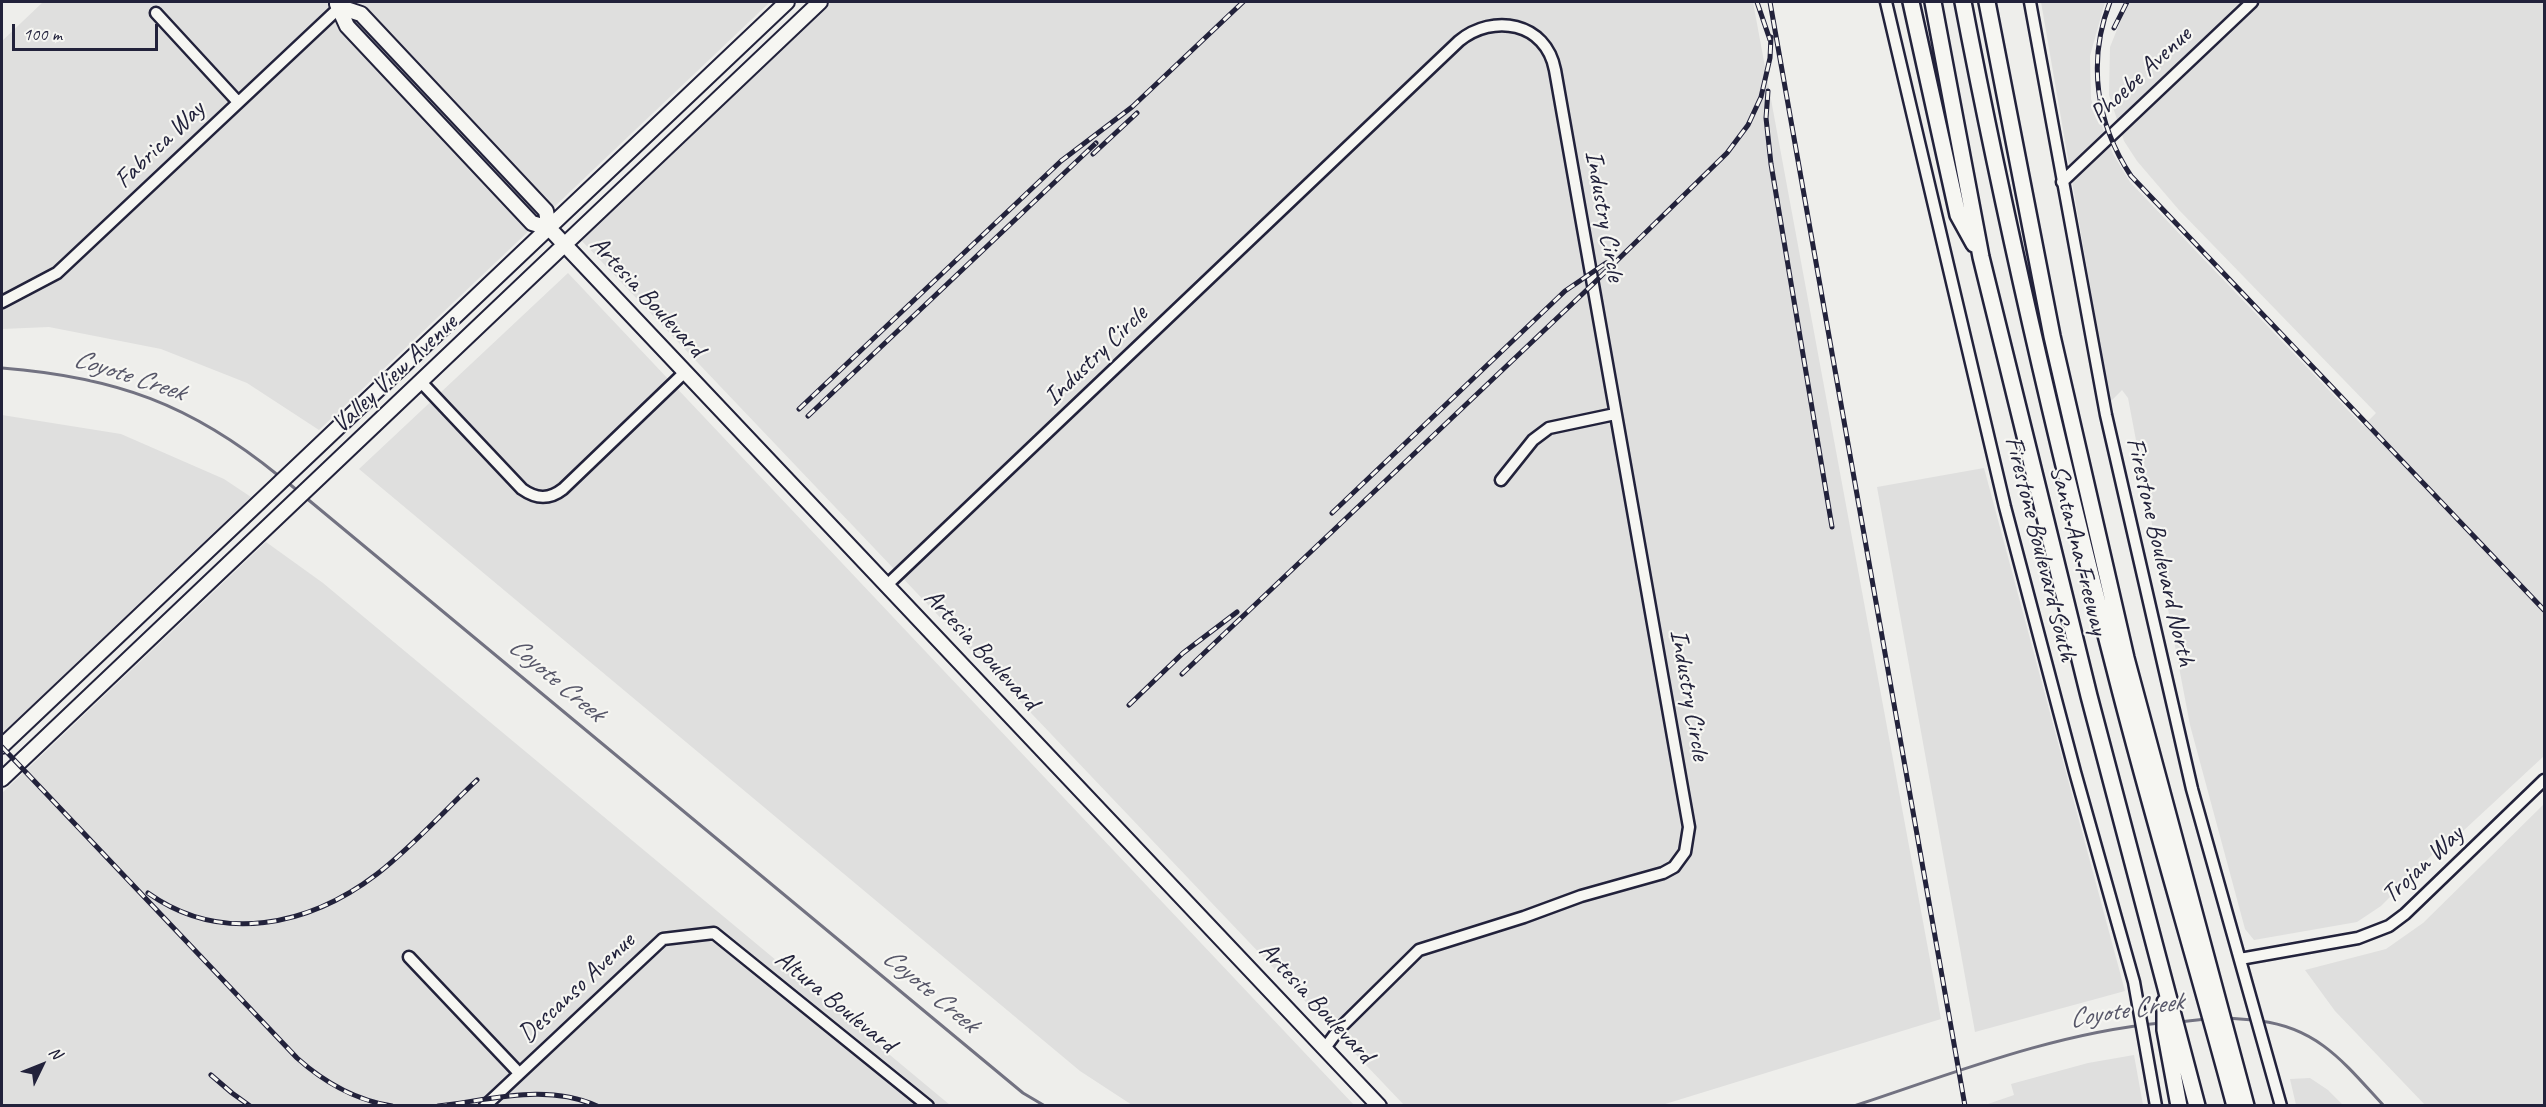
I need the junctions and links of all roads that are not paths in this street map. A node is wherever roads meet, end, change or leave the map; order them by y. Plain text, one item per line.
1 (787, 2) edge
2 (820, 2) edge
3 (1886, 2) edge
4 (1911, 2) edge
5 (1933, 2) edge
6 (1963, 2) edge
7 (1987, 2) edge
8 (2030, 2) edge
9 (2252, 2) edge
10 (337, 4) edge
11 (156, 13) dead end
12 (693, 91) junction
13 (238, 102) junction
14 (709, 106) junction
15 (2062, 182) junction
16 (549, 228) junction
17 (565, 245) junction
18 (1981, 257) junction
19 (2, 302) edge
20 (685, 372) junction
21 (421, 382) junction
22 (1615, 414) junction
23 (1501, 480) dead end
24 (887, 585) junction
25 (2, 746) edge
26 (2, 779) edge
27 (2544, 780) edge
28 (714, 933) joint
29 (409, 957) dead end
30 (2240, 959) junction
31 (2202, 966) junction
32 (1325, 1048) junction
33 (2226, 1050) junction
34 (2178, 1057) junction
35 (519, 1074) junction
36 (485, 1106) edge
37 (928, 1106) edge
38 (1379, 1106) edge
39 (2156, 1106) edge
40 (2180, 1106) edge
41 (2197, 1106) edge
42 (2235, 1106) edge
43 (2246, 1106) edge
44 (2281, 1106) edge

1 - 12 main road, Valley View Avenue
2 - 14 main road, Valley View Avenue
3 - 39 street, Firestone Boulevard South
4 - 18 highway
5 - 18 highway, Santa Ana Freeway
6 - 31 highway
7 - 31 highway, Santa Ana Freeway
8 - 15 street, Firestone Boulevard North
9 - 15 street, Phoebe Avenue
10 - 13 street, Fabrica Way
10 - 16 main road, Artesia Boulevard
11 - 13 street
12 - 14 main road
12 - 16 main road, Valley View Avenue
13 - 19 street, Fabrica Way
14 - 17 main road, Valley View Avenue
15 - 30 street, Firestone Boulevard North
16 - 17 main road, Artesia Boulevard
16 - 25 main road, Valley View Avenue
17 - 20 main road, Artesia Boulevard
17 - 21 main road, Valley View Avenue
18 - 34 highway, Santa Ana Freeway
20 - 21 street
20 - 24 main road, Artesia Boulevard
21 - 26 main road, Valley View Avenue
22 - 23 street
22 - 24 street, Industry Circle
22 - 32 street, Industry Circle
24 - 32 main road, Artesia Boulevard
27 - 30 street, Trojan Way
28 - 35 street, Descanso Avenue
28 - 37 street, Altura Boulevard
29 - 35 street
30 - 44 street, Firestone Boulevard North
31 - 33 highway, Santa Ana Freeway
32 - 38 main road, Artesia Boulevard
33 - 42 highway
33 - 43 highway, Santa Ana Freeway
34 - 40 highway
34 - 41 highway
35 - 36 street, Descanso Avenue

